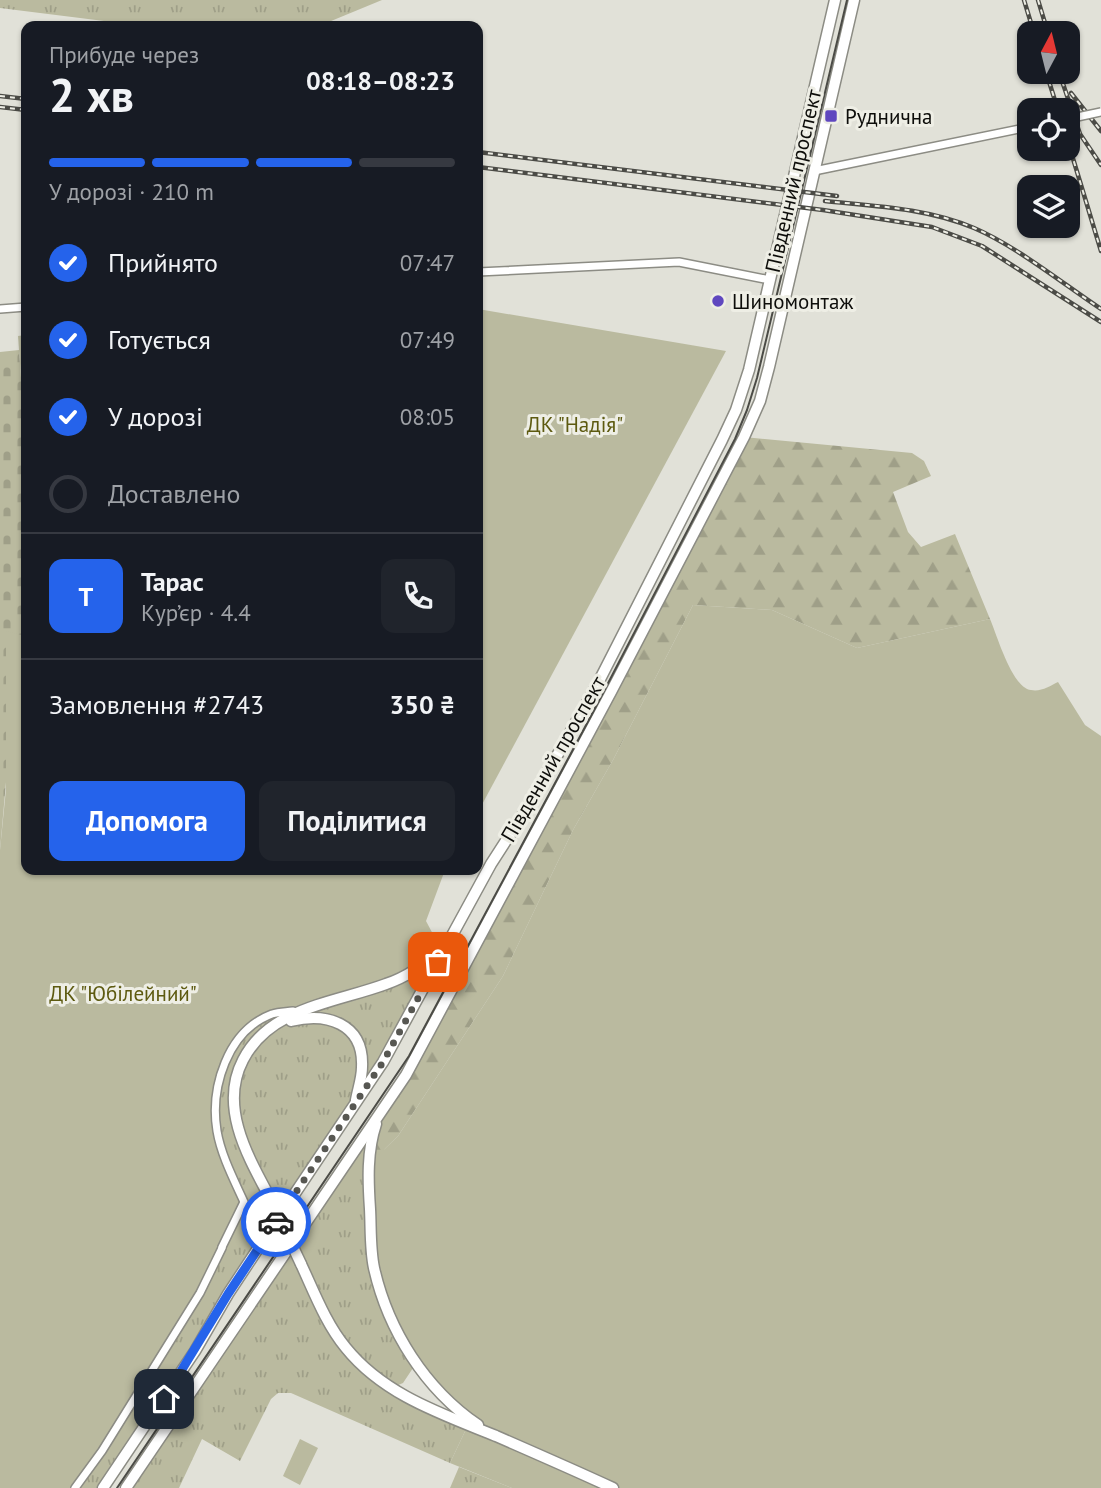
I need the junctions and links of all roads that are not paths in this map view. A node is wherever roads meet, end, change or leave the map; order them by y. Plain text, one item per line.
1 (835, 0) edge
2 (854, 0) edge
3 (1101, 112) edge
4 (1080, 116) edge
5 (1017, 129) edge
6 (814, 171) junction
7 (483, 272) edge
8 (770, 280) junction
9 (21, 307) edge
10 (0, 309) edge
11 (446, 946) junction
12 (304, 1009) junction
13 (264, 1031) junction
14 (355, 1106) junction
15 (379, 1114) junction
16 (496, 1437) junction
17 (75, 1488) edge
18 (103, 1488) edge
19 (126, 1488) edge
20 (613, 1488) edge

1 - 8 main road, Південний проспект
2 - 6 main road, Південний проспект
3 - 4 street, bridge
5 - 6 street
6 - 15 main road, Південний проспект
7 - 8 street
8 - 11 main road, Південний проспект
9 - 10 street
11 - 12 main road
11 - 14 main road, Південний проспект
12 - 13 main road
12 - 17 street
13 - 14 main road
13 - 16 main road, bridge
14 - 18 main road, Південний проспект
15 - 16 main road
15 - 19 main road, Південний проспект
16 - 20 main road

